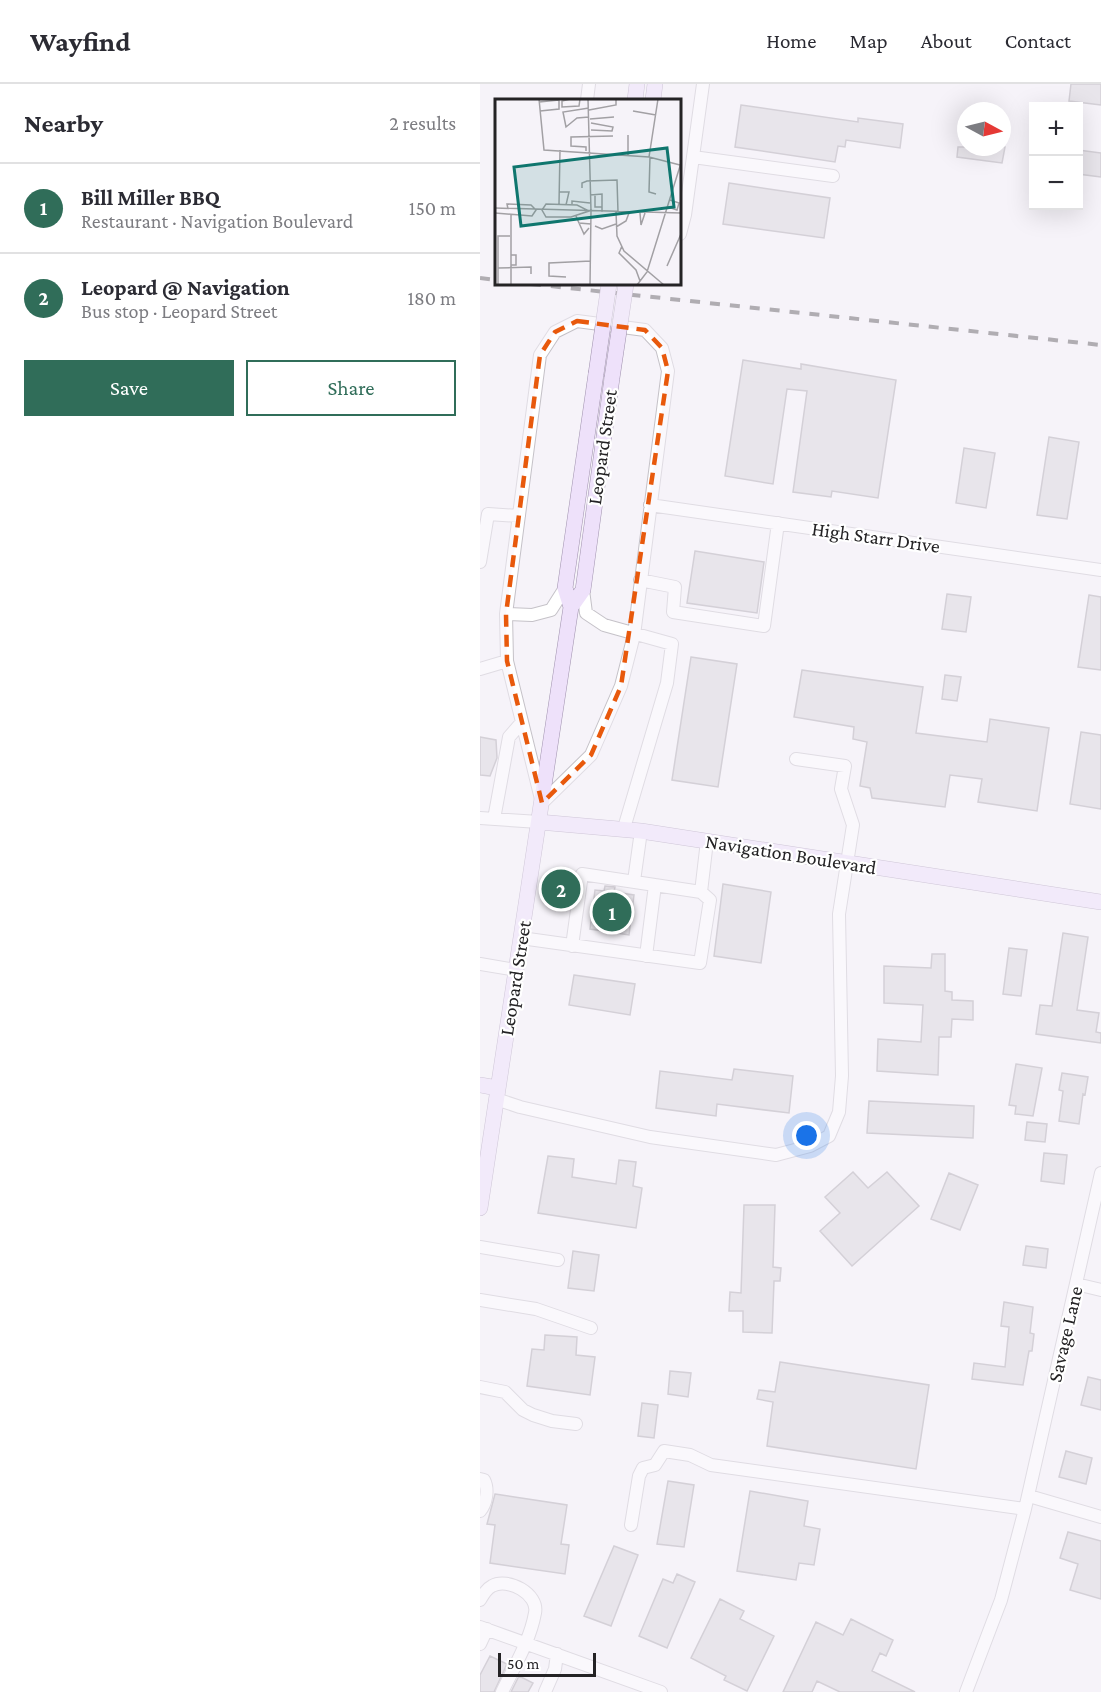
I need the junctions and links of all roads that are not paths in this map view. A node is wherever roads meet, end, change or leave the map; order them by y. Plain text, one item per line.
1 (590, 84) edge
2 (638, 84) edge
3 (655, 84) edge
4 (703, 84) edge
5 (587, 99) edge
6 (635, 99) edge
7 (653, 99) edge
8 (693, 157) junction
9 (833, 176) dead end
10 (681, 230) edge
11 (609, 285) edge
12 (626, 285) edge
13 (651, 505) junction
14 (519, 516) junction
15 (778, 523) junction
16 (480, 562) edge
17 (1101, 570) edge
18 (640, 580) junction
19 (565, 588) junction
20 (583, 590) junction
21 (571, 607) junction
22 (506, 614) junction
23 (634, 634) junction
24 (507, 661) junction
25 (480, 669) edge
26 (522, 722) junction
27 (796, 759) dead end
28 (542, 803) junction
29 (480, 818) edge
30 (494, 819) junction
31 (539, 822) junction
32 (624, 828) junction
33 (641, 831) junction
34 (707, 841) junction
35 (848, 864) junction
36 (634, 881) junction
37 (655, 885) junction
38 (701, 892) junction
39 (1101, 902) edge
40 (521, 938) junction
41 (572, 946) junction
42 (646, 956) junction
43 (480, 964) edge
44 (516, 970) junction
45 (480, 1085) edge
46 (497, 1094) junction
47 (1101, 1173) edge
48 (480, 1208) edge
49 (480, 1247) edge
50 (558, 1260) dead end
51 (1076, 1284) junction
52 (1101, 1290) edge
53 (480, 1300) edge
54 (591, 1328) dead end
55 (480, 1387) edge
56 (576, 1424) dead end
57 (480, 1479) edge
58 (1029, 1496) junction
59 (1025, 1509) junction
60 (480, 1511) edge
61 (1101, 1517) edge
62 (631, 1525) dead end
63 (480, 1600) edge
64 (484, 1628) edge
65 (526, 1643) junction
66 (480, 1644) edge
67 (557, 1654) junction
68 (502, 1692) edge
69 (544, 1692) edge
70 (661, 1692) edge
71 (966, 1692) edge

1 - 5 street
2 - 6 main road
3 - 7 main road
4 - 8 street
8 - 9 street
8 - 10 street
11 - 19 main road, Leopard Street, bridge
12 - 20 main road, Leopard Street, bridge
13 - 14 street
13 - 15 street, High Starr Drive
13 - 18 street
14 - 16 street
14 - 22 street
15 - 17 street, High Starr Drive
15 - 18 street
18 - 23 street
19 - 21 main road, Leopard Street
19 - 22 street
20 - 21 main road, Leopard Street
20 - 23 street
21 - 28 main road, Leopard Street
22 - 24 street
23 - 28 street
23 - 32 street
24 - 25 street
24 - 26 street
26 - 28 street
26 - 30 street
27 - 35 street
28 - 31 main road, Leopard Street
29 - 30 street, Navigation Boulevard
30 - 31 street, Navigation Boulevard
31 - 32 main road, Navigation Boulevard
31 - 40 main road, Leopard Street
32 - 33 main road, Navigation Boulevard
33 - 34 main road, Navigation Boulevard
33 - 36 street
34 - 35 main road, Navigation Boulevard
34 - 38 street
35 - 39 main road, Navigation Boulevard
35 - 46 street
36 - 37 street
36 - 41 street
37 - 38 street
37 - 42 street
38 - 42 street
40 - 41 street
40 - 44 main road, Leopard Street
41 - 42 street
43 - 44 street
44 - 46 main road, Leopard Street
45 - 46 main road
46 - 48 main road, Leopard Street
47 - 51 street, Savage Lane
49 - 50 street
51 - 52 street
51 - 58 street, Savage Lane
53 - 54 street
55 - 56 street
57 - 60 street
58 - 59 street, Savage Lane
58 - 61 street
59 - 62 street
59 - 71 street, Savage Lane
63 - 65 street
64 - 65 street
64 - 66 street
65 - 67 street
65 - 68 street
67 - 69 street
67 - 70 street

